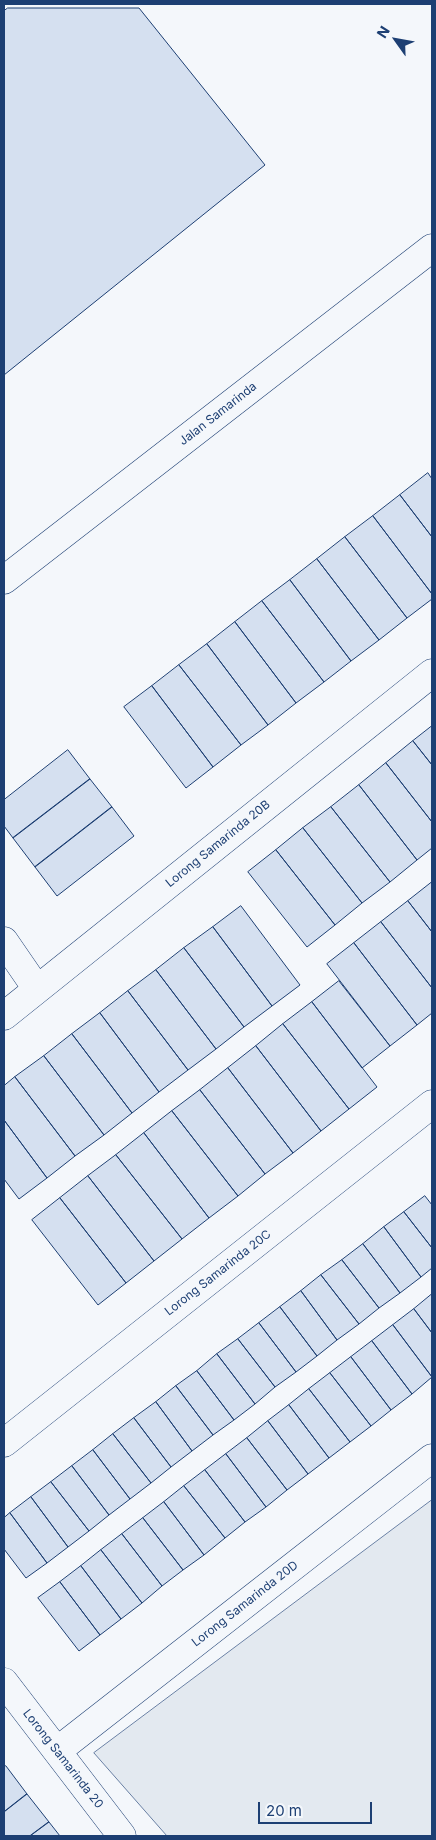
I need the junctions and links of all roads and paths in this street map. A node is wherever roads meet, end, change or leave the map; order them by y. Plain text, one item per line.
1 (432, 248) edge
2 (4, 580) edge
3 (432, 673) edge
4 (4, 941) edge
5 (37, 989) junction
6 (4, 1016) edge
7 (432, 1104) edge
8 (4, 1443) edge
9 (432, 1458) edge
10 (4, 1682) edge
11 (57, 1751) junction
12 (122, 1836) edge

1 - 2 street, Jalan Samarinda
3 - 5 street, Lorong Samarinda 20B
4 - 5 street
5 - 6 street, Lorong Samarinda 20B
7 - 8 street, Lorong Samarinda 20C
9 - 11 street, Lorong Samarinda 20D
10 - 11 street, Lorong Samarinda 20
11 - 12 street, Lorong Samarinda 20

